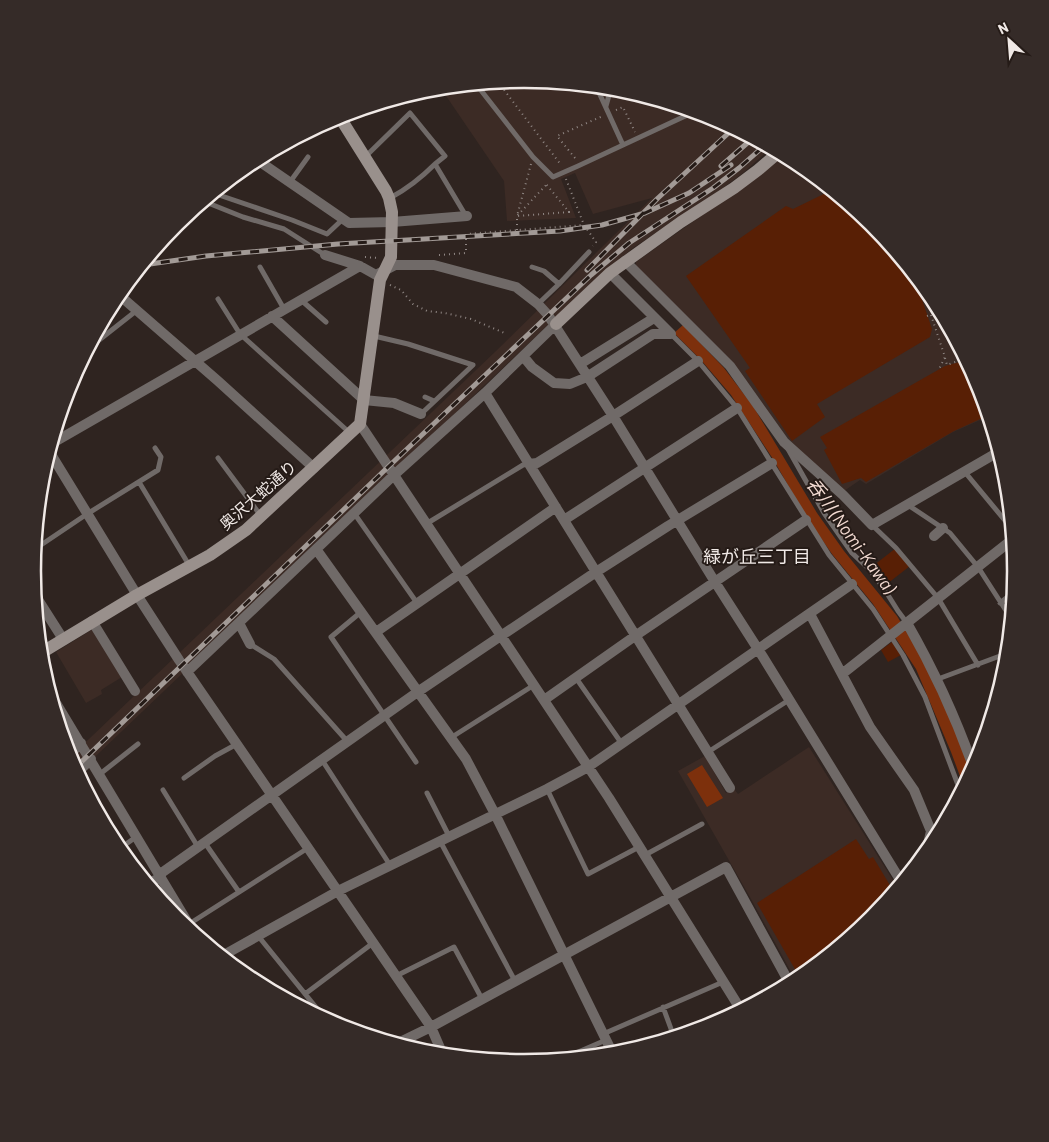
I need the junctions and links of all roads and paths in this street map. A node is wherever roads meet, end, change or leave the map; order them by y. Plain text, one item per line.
1 (481, 90) edge
2 (600, 94) edge
3 (610, 95) edge
4 (607, 110) junction
5 (686, 116) edge
6 (344, 123) edge
7 (638, 138) junction
8 (624, 145) junction
9 (773, 156) edge
10 (308, 157) dead end
11 (365, 157) junction
12 (533, 157) junction
13 (263, 164) edge
14 (435, 164) junction
15 (577, 167) junction
16 (555, 176) junction
17 (290, 183) junction
18 (546, 184) junction
19 (221, 196) edge
20 (389, 198) junction
21 (211, 204) edge
22 (569, 212) junction
23 (574, 212) dead end
24 (466, 216) joint
25 (517, 216) junction
26 (343, 219) junction
27 (392, 222) junction
28 (584, 225) dead end
29 (517, 230) junction
30 (589, 252) dead end
31 (325, 255) joint
32 (438, 256) dead end
33 (625, 261) junction
34 (360, 266) junction
35 (260, 267) dead end
36 (532, 267) dead end
37 (610, 273) junction
38 (383, 276) junction
39 (559, 284) junction
40 (218, 299) dead end
41 (301, 299) junction
42 (125, 300) edge
43 (538, 304) junction
44 (284, 309) junction
45 (136, 311) junction
46 (272, 316) junction
47 (927, 316) dead end
48 (654, 318) junction
49 (326, 322) dead end
50 (556, 324) junction
51 (240, 334) junction
52 (506, 334) dead end
53 (671, 334) junction
54 (373, 336) junction
55 (101, 339) edge
56 (523, 356) junction
57 (945, 357) junction
58 (194, 360) junction
59 (960, 360) edge
60 (698, 361) junction
61 (580, 364) junction
62 (939, 370) dead end
63 (587, 377) junction
64 (485, 393) junction
65 (424, 397) dead end
66 (364, 400) junction
67 (434, 401) junction
68 (737, 408) junction
69 (421, 414) joint
70 (613, 416) junction
71 (360, 424) junction
72 (350, 434) junction
73 (60, 439) edge
74 (784, 442) junction
75 (155, 448) dead end
76 (993, 455) edge
77 (218, 458) dead end
78 (55, 460) edge
79 (772, 463) junction
80 (529, 464) junction
81 (314, 468) junction
82 (645, 468) junction
83 (964, 471) junction
84 (394, 475) junction
85 (139, 482) junction
86 (908, 505) junction
87 (556, 507) junction
88 (354, 513) junction
89 (88, 514) junction
90 (261, 517) junction
91 (564, 520) junction
92 (677, 520) junction
93 (806, 520) junction
94 (1005, 521) edge
95 (426, 524) junction
96 (872, 525) junction
97 (942, 528) junction
98 (934, 536) dead end
99 (42, 544) edge
100 (1007, 544) edge
101 (316, 550) junction
102 (189, 566) junction
103 (978, 567) junction
104 (596, 572) junction
105 (460, 574) junction
106 (715, 582) junction
107 (852, 584) junction
108 (137, 595) junction
109 (1007, 597) edge
110 (938, 598) junction
111 (1000, 602) junction
112 (418, 603) junction
113 (42, 607) edge
114 (1006, 611) edge
115 (362, 612) junction
116 (810, 614) junction
117 (92, 622) junction
118 (239, 623) junction
119 (906, 624) junction
120 (376, 632) junction
121 (501, 636) junction
122 (635, 636) junction
123 (890, 637) junction
124 (63, 639) junction
125 (250, 644) joint
126 (48, 648) edge
127 (758, 650) junction
128 (1000, 656) edge
129 (978, 665) junction
130 (187, 672) junction
131 (842, 674) junction
132 (576, 678) junction
133 (938, 679) junction
134 (534, 685) junction
135 (135, 691) dead end
136 (419, 691) junction
137 (544, 700) junction
138 (790, 700) junction
139 (679, 706) junction
140 (64, 715) edge
141 (385, 715) junction
142 (452, 737) junction
143 (348, 742) junction
144 (81, 743) junction
145 (138, 744) dead end
146 (236, 744) junction
147 (622, 744) junction
148 (75, 748) edge
149 (707, 752) junction
150 (970, 758) edge
151 (322, 759) junction
152 (91, 760) junction
153 (416, 762) dead end
154 (83, 767) edge
155 (588, 767) junction
156 (100, 774) junction
157 (184, 778) dead end
158 (958, 785) edge
159 (730, 788) dead end
160 (547, 789) junction
161 (163, 790) dead end
162 (427, 793) dead end
163 (272, 796) junction
164 (495, 814) junction
165 (702, 824) dead end
166 (931, 832) edge
167 (137, 837) junction
168 (444, 839) junction
169 (126, 844) edge
170 (202, 845) junction
171 (308, 848) junction
172 (642, 851) junction
173 (390, 865) junction
174 (160, 875) junction
175 (898, 877) edge
176 (153, 880) edge
177 (338, 891) junction
178 (239, 892) junction
179 (670, 897) junction
180 (183, 913) edge
181 (196, 925) edge
182 (259, 937) junction
183 (373, 943) junction
184 (228, 953) edge
185 (564, 955) junction
186 (396, 976) junction
187 (786, 977) edge
188 (514, 981) junction
189 (723, 982) junction
190 (305, 994) junction
191 (482, 999) junction
192 (737, 1004) edge
193 (315, 1006) edge
194 (663, 1008) junction
195 (431, 1027) junction
196 (672, 1031) edge
197 (604, 1037) junction
198 (405, 1039) edge
199 (440, 1047) edge
200 (609, 1047) edge
201 (577, 1051) edge

1 - 12 lane
2 - 4 lane
3 - 4 lane
4 - 7 path
4 - 8 lane
4 - 15 path
5 - 7 lane
6 - 11 street
7 - 8 lane
8 - 15 lane
9 - 33 street
10 - 17 lane
11 - 14 lane
11 - 20 street
12 - 16 lane
12 - 25 path
13 - 17 street
14 - 20 lane
14 - 24 lane
15 - 16 lane
16 - 18 path
17 - 26 street
18 - 22 path
18 - 25 path
19 - 26 lane
20 - 27 street
21 - 31 lane
22 - 23 path
22 - 25 path
24 - 27 street
25 - 29 path
26 - 27 street
27 - 38 street
28 - 29 path
29 - 32 path
30 - 39 lane
31 - 34 street
33 - 37 street
33 - 74 street
34 - 38 street
34 - 41 street
35 - 44 lane
36 - 39 lane
37 - 48 street
37 - 50 street
38 - 43 street
38 - 52 path
38 - 54 street
39 - 43 lane
40 - 51 lane
41 - 44 street
41 - 49 lane
42 - 45 street
43 - 50 street
44 - 46 street
45 - 55 lane
45 - 58 street
46 - 51 street
46 - 66 street
47 - 57 path
48 - 53 street
48 - 61 street
50 - 56 street
50 - 61 street
51 - 58 street
51 - 72 lane
53 - 60 lane
53 - 63 street
54 - 66 street
54 - 67 lane
56 - 63 street
56 - 64 street
57 - 59 path
57 - 62 path
58 - 73 street
58 - 81 street
60 - 68 lane
60 - 70 street
61 - 63 street
63 - 70 street
64 - 80 street
64 - 84 street
65 - 67 lane
66 - 69 street
66 - 71 street
67 - 69 lane
68 - 79 lane
68 - 82 street
70 - 80 street
70 - 82 street
71 - 72 street, 奥沢大蛇通り
71 - 84 street
72 - 81 street, 奥沢大蛇通り
74 - 96 street
74 - 119 lane
75 - 85 lane
76 - 83 street
77 - 90 lane
78 - 89 street
79 - 92 street
79 - 93 lane
80 - 87 street
80 - 95 lane
81 - 90 street, 奥沢大蛇通り
82 - 91 street
82 - 92 street
83 - 86 street
83 - 94 lane
84 - 88 street
84 - 95 street
85 - 89 lane
85 - 102 lane
86 - 96 street
86 - 97 lane
87 - 91 street
87 - 105 street
88 - 101 street
88 - 112 lane
89 - 99 lane
89 - 108 street
90 - 102 street, 奥沢大蛇通り
91 - 104 street
92 - 104 street
92 - 106 street
93 - 106 street
93 - 107 lane
95 - 105 street
96 - 110 lane
97 - 98 street
97 - 103 lane
100 - 103 street
101 - 115 street
101 - 118 street
102 - 108 street, 奥沢大蛇通り
103 - 110 street
103 - 111 lane
104 - 121 street
104 - 122 street
105 - 112 street
105 - 121 street
106 - 122 street
106 - 127 street
107 - 116 street
107 - 123 lane
108 - 117 street, 奥沢大蛇通り
108 - 130 street
109 - 111 lane
110 - 119 street
110 - 129 lane
111 - 114 lane
112 - 120 street
113 - 124 street
115 - 120 street
115 - 141 lane
116 - 127 street
116 - 131 street
117 - 124 street, 奥沢大蛇通り
117 - 135 street
118 - 125 street
118 - 130 street
119 - 123 street
119 - 133 street
120 - 136 street
121 - 134 street
121 - 136 street
122 - 132 street
122 - 139 street
123 - 131 street
123 - 158 lane
124 - 126 street, 奥沢大蛇通り
125 - 143 lane
127 - 138 street
127 - 139 street
128 - 129 lane
129 - 133 lane
130 - 146 street
131 - 166 street
132 - 137 street
132 - 147 lane
133 - 150 street
134 - 137 street
134 - 142 lane
136 - 141 street
136 - 142 street
137 - 155 street
138 - 149 lane
138 - 175 street
139 - 147 street
139 - 149 street
140 - 144 street
141 - 143 street
141 - 153 lane
142 - 164 street
143 - 151 street
144 - 148 street
144 - 152 street
145 - 156 lane
146 - 157 lane
146 - 163 street
147 - 155 street
149 - 159 street
151 - 163 street
151 - 173 lane
152 - 154 street
152 - 156 street
155 - 160 street
155 - 172 street
156 - 167 street
160 - 164 street
160 - 172 lane
161 - 170 lane
162 - 168 lane
163 - 170 street
163 - 171 street
164 - 168 street
164 - 185 street
165 - 172 lane
167 - 169 lane
167 - 174 street
168 - 173 street
168 - 188 lane
170 - 174 street
170 - 178 lane
171 - 177 street
171 - 178 lane
172 - 179 street
173 - 177 street
174 - 176 street
174 - 180 street
177 - 182 street
177 - 183 street
178 - 181 lane
179 - 185 street
179 - 187 street
179 - 189 street
182 - 184 street
182 - 190 lane
183 - 186 street
183 - 190 lane
185 - 188 street
185 - 197 street
186 - 191 lane
186 - 195 street
188 - 191 street
189 - 192 street
189 - 194 lane
190 - 193 lane
191 - 195 street
194 - 196 lane
194 - 197 lane
195 - 198 street
195 - 199 street
197 - 200 street
197 - 201 lane

